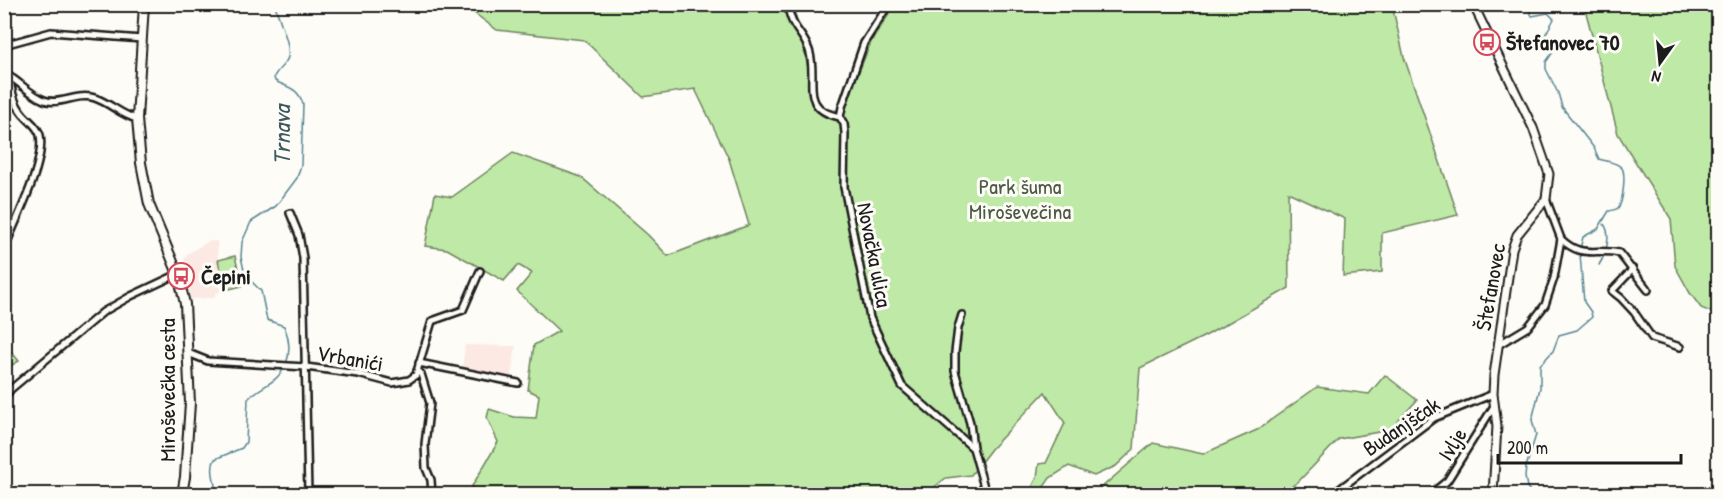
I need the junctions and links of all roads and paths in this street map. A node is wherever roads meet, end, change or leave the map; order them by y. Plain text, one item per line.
1 (144, 4) edge
2 (788, 4) edge
3 (889, 4) edge
4 (1473, 4) edge
5 (142, 39) junction
6 (4, 45) edge
7 (6, 76) edge
8 (840, 117) junction
9 (137, 119) junction
10 (1546, 199) junction
11 (290, 213) dead end
12 (1562, 239) junction
13 (4, 250) edge
14 (1633, 268) junction
15 (480, 271) dead end
16 (178, 274) junction
17 (1648, 290) dead end
18 (962, 315) dead end
19 (1498, 345) junction
20 (1680, 347) dead end
21 (188, 353) junction
22 (418, 363) junction
23 (306, 367) junction
24 (417, 371) junction
25 (518, 383) dead end
26 (1493, 394) junction
27 (4, 398) edge
28 (1495, 405) junction
29 (973, 448) junction
30 (182, 495) edge
31 (308, 495) edge
32 (432, 495) edge
33 (986, 495) edge
34 (1333, 495) edge
35 (1431, 495) edge
36 (1493, 495) edge

1 - 5 main road, Miroševečka cesta
2 - 8 street
3 - 8 street
4 - 10 street
5 - 6 street
5 - 9 main road, Miroševečka cesta
7 - 9 street
7 - 13 street
8 - 29 street, Novačka ulica
9 - 16 main road, Miroševečka cesta
10 - 12 street
10 - 19 street, Štefanovec
11 - 23 street
12 - 14 street
12 - 19 street
14 - 17 street
14 - 20 street
15 - 22 street
16 - 21 main road, Miroševečka cesta
16 - 27 street
18 - 29 street
19 - 26 street, Štefanovec
21 - 23 street, Vrbanići
21 - 30 main road, Miroševečka cesta
22 - 24 street
22 - 25 street
23 - 24 street, Vrbanići
23 - 31 street
24 - 32 street
26 - 28 street, Štefanovec
26 - 34 street, Budanjščak
28 - 35 street, Ivlje
28 - 36 street, Štefanovec
29 - 33 street

